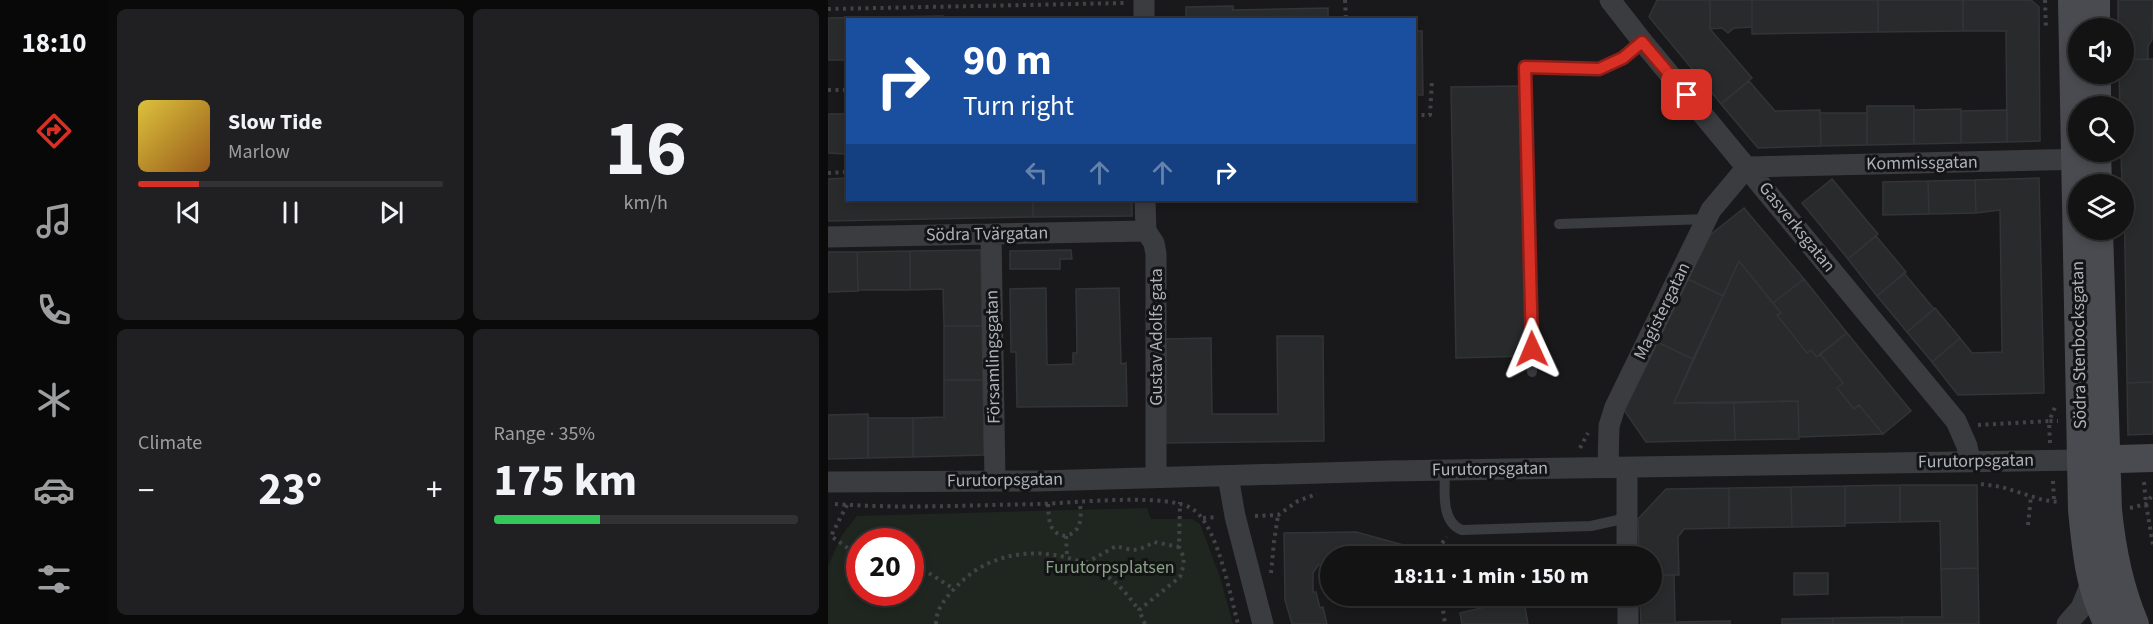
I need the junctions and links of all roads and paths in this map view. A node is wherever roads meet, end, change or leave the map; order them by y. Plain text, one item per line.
1 (1126, 0) edge
2 (1144, 0) edge
3 (1345, 0) edge
4 (1610, 0) edge
5 (2045, 0) edge
6 (2072, 0) edge
7 (2096, 0) edge
8 (828, 9) edge
9 (1144, 18) edge
10 (1346, 18) edge
11 (2096, 18) edge
12 (2047, 32) dead end
13 (1642, 42) junction
14 (1432, 80) dead end
15 (828, 90) edge
16 (846, 90) edge
17 (1416, 115) edge
18 (2092, 164) edge
19 (1747, 166) junction
20 (846, 172) edge
21 (828, 173) edge
22 (1145, 201) edge
23 (1707, 218) junction
24 (1559, 224) dead end
25 (1146, 231) junction
26 (991, 234) junction
27 (828, 237) edge
28 (2099, 240) edge
29 (1532, 372) dead end
30 (2057, 401) dead end
31 (1958, 426) junction
32 (2153, 458) edge
33 (2092, 460) junction
34 (1970, 461) junction
35 (1617, 468) junction
36 (1445, 470) junction
37 (1228, 476) junction
38 (1156, 477) junction
39 (1181, 477) junction
40 (996, 480) junction
41 (828, 482) edge
42 (1318, 494) dead end
43 (2153, 494) edge
44 (2031, 496) dead end
45 (1080, 503) junction
46 (1180, 503) junction
47 (828, 504) edge
48 (1048, 504) junction
49 (847, 505) junction
50 (1278, 515) junction
51 (1235, 516) junction
52 (1203, 518) junction
53 (1627, 518) junction
54 (2028, 525) dead end
55 (1455, 526) junction
56 (1066, 536) junction
57 (2153, 545) edge
58 (1440, 546) edge
59 (1627, 546) edge
60 (846, 547) edge
61 (1179, 547) junction
62 (1067, 556) junction
63 (1086, 563) junction
64 (924, 570) edge
65 (1271, 575) dead end
66 (2092, 581) junction
67 (954, 589) junction
68 (1442, 606) edge
69 (1628, 606) edge
70 (1139, 610) junction
71 (936, 624) edge
72 (1145, 624) edge
73 (1238, 624) edge
74 (1263, 624) edge
75 (1445, 624) edge
76 (1628, 624) edge
77 (2067, 624) edge
78 (2108, 624) edge
79 (2135, 624) edge

1 - 8 path
2 - 9 street
3 - 10 path
4 - 13 street, Gasverksgatan
5 - 12 path
6 - 18 main road, Södra Stenbocksgatan
7 - 11 main road
13 - 19 street, Gasverksgatan
13 - 29 lane
14 - 17 path
15 - 16 path
18 - 19 street, Kommissgatan
18 - 33 main road, Södra Stenbocksgatan
19 - 23 street, Magistergatan
19 - 31 street, Gasverksgatan
20 - 21 path
22 - 25 street, Gustav Adolfs gata
23 - 24 lane
23 - 35 street, Magistergatan
25 - 26 street, Södra Tvärgatan
25 - 38 street, Gustav Adolfs gata
26 - 27 street, Södra Tvärgatan
26 - 40 street, Församlingsgatan
28 - 33 main road, Södra Stenbocksgatan
30 - 31 path
31 - 34 street, Gasverksgatan
32 - 33 main road, Furutorpsgatan
33 - 34 street, Furutorpsgatan
33 - 66 main road, Södra Stenbocksgatan
33 - 79 main road, Södra Stenbocksgatan
34 - 35 street, Furutorpsgatan
35 - 36 street, Furutorpsgatan
35 - 53 street, Magistergatan
36 - 37 street, Furutorpsgatan
36 - 55 lane
37 - 39 street, Furutorpsgatan
37 - 51 street
38 - 39 street, Furutorpsgatan
38 - 40 street, Furutorpsgatan
39 - 46 path
40 - 41 street, Furutorpsgatan
42 - 50 path
43 - 57 path
44 - 54 path
45 - 46 path
45 - 48 path
45 - 56 path
46 - 52 path
46 - 61 path
47 - 49 path
48 - 49 path
48 - 56 path
49 - 60 path
50 - 51 path
50 - 65 path
51 - 52 path
51 - 74 street
52 - 73 path
53 - 55 lane
53 - 59 street, Magistergatan
55 - 58 path
56 - 62 path
61 - 63 path
61 - 70 path
62 - 63 path
62 - 67 path
63 - 70 path
64 - 67 path
66 - 77 street
66 - 78 main road, Södra Stenbocksgatan
67 - 71 path
68 - 75 path
69 - 76 street
70 - 72 path

